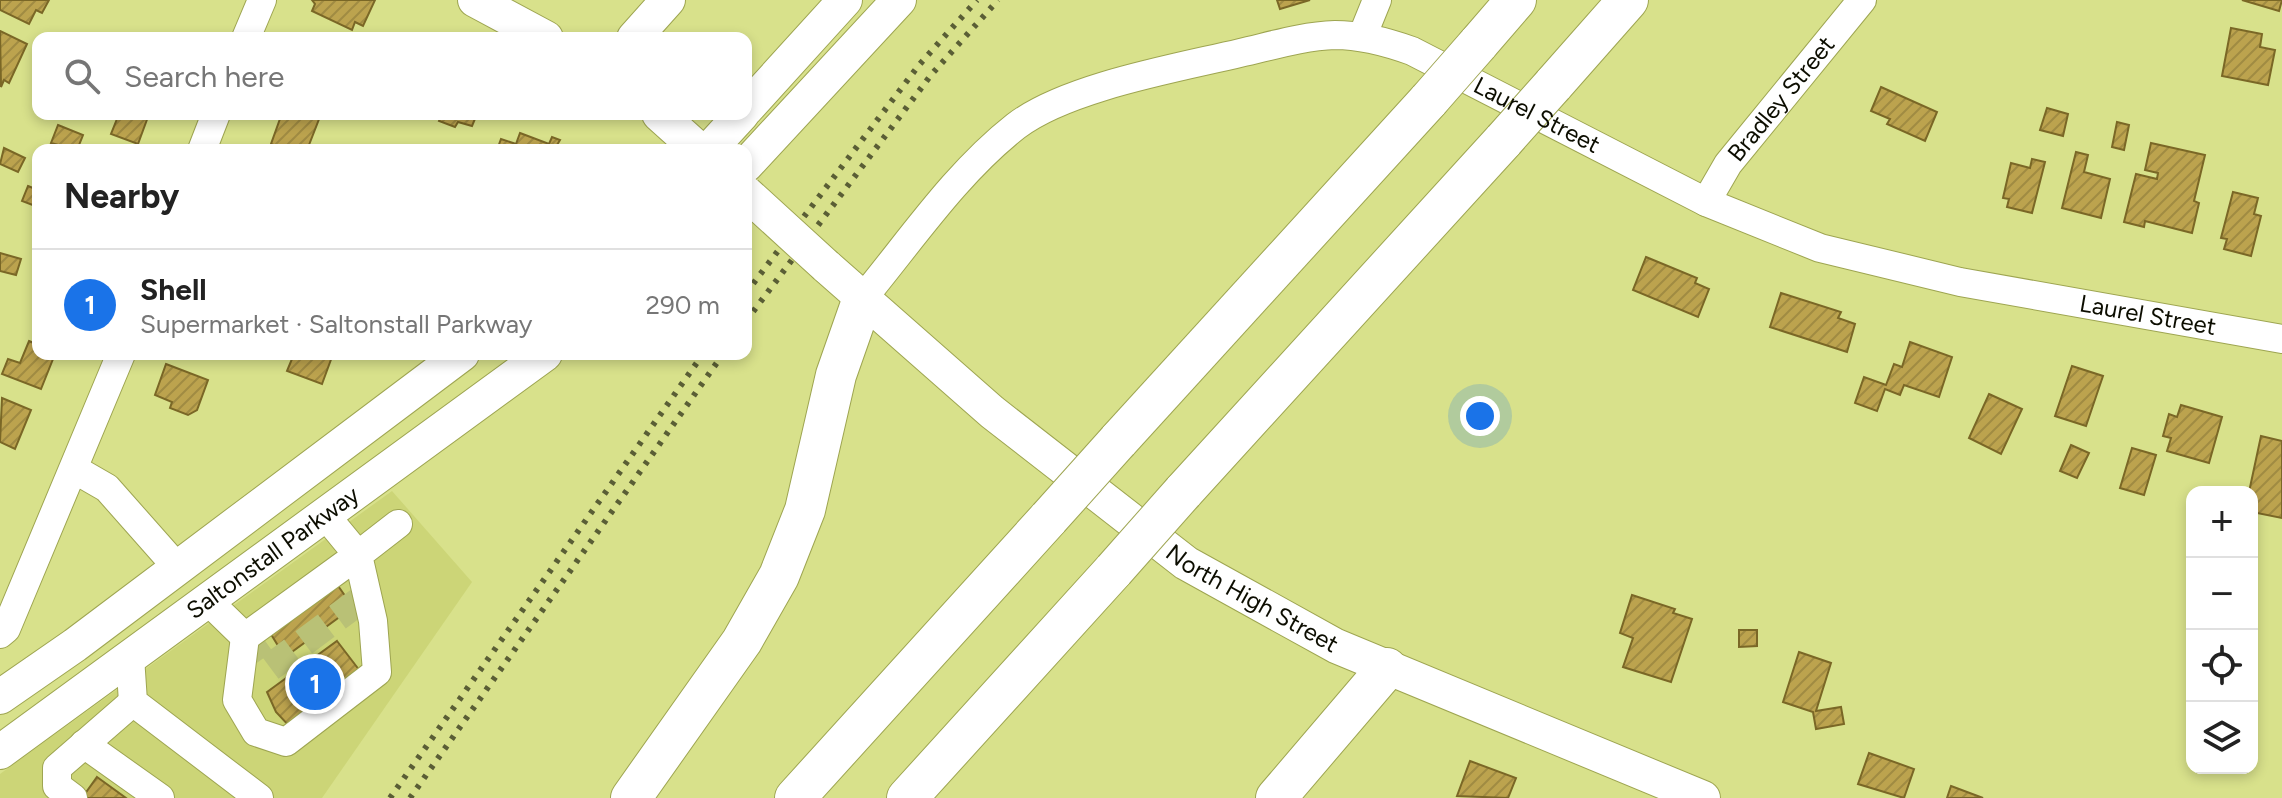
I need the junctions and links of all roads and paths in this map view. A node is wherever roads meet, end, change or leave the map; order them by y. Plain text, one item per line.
1 (262, 0) edge
2 (475, 0) edge
3 (668, 0) edge
4 (845, 0) edge
5 (899, 0) edge
6 (1377, 0) edge
7 (1516, 0) edge
8 (1628, 0) edge
9 (1862, 0) edge
10 (249, 32) edge
11 (535, 32) edge
12 (639, 32) edge
13 (1362, 37) junction
14 (752, 102) edge
15 (214, 120) edge
16 (666, 120) edge
17 (736, 120) edge
18 (204, 144) edge
19 (692, 144) edge
20 (714, 144) edge
21 (752, 159) edge
22 (752, 198) edge
23 (1706, 202) junction
24 (863, 298) junction
25 (2282, 339) edge
26 (119, 360) edge
27 (454, 360) edge
28 (537, 360) edge
29 (74, 469) junction
30 (325, 515) junction
31 (398, 524) dead end
32 (358, 555) junction
33 (176, 566) junction
34 (208, 601) junction
35 (0, 634) edge
36 (245, 637) junction
37 (130, 657) junction
38 (1387, 668) junction
39 (0, 697) edge
40 (133, 702) junction
41 (84, 744) junction
42 (0, 752) edge
43 (73, 798) edge
44 (160, 798) edge
45 (259, 798) edge
46 (631, 798) edge
47 (795, 798) edge
48 (907, 798) edge
49 (1276, 798) edge
50 (1703, 798) edge

1 - 10 street
2 - 11 main road
3 - 12 main road
4 - 14 main road
5 - 21 main road
6 - 13 street
7 - 47 highway, bridge
8 - 48 highway, bridge
9 - 23 street, Bradley Street
13 - 23 street, Laurel Street
13 - 24 street, Laurel Street
15 - 18 street
16 - 19 main road
17 - 20 main road
22 - 24 main road, North High Street, bridge
23 - 25 street, Laurel Street
24 - 38 main road, North High Street
24 - 46 highway
26 - 29 street
27 - 33 main road, Saltonstall Parkway
28 - 30 main road, Saltonstall Parkway
29 - 33 street
29 - 35 street
30 - 32 street
30 - 34 main road, Saltonstall Parkway
31 - 32 street
32 - 36 street
32 - 36 street
33 - 39 main road, Saltonstall Parkway
34 - 36 street
34 - 37 main road, Saltonstall Parkway
37 - 40 street
37 - 42 main road, Saltonstall Parkway
38 - 49 highway
38 - 50 main road, North High Street
40 - 41 street
40 - 45 street
41 - 43 street
41 - 44 street

